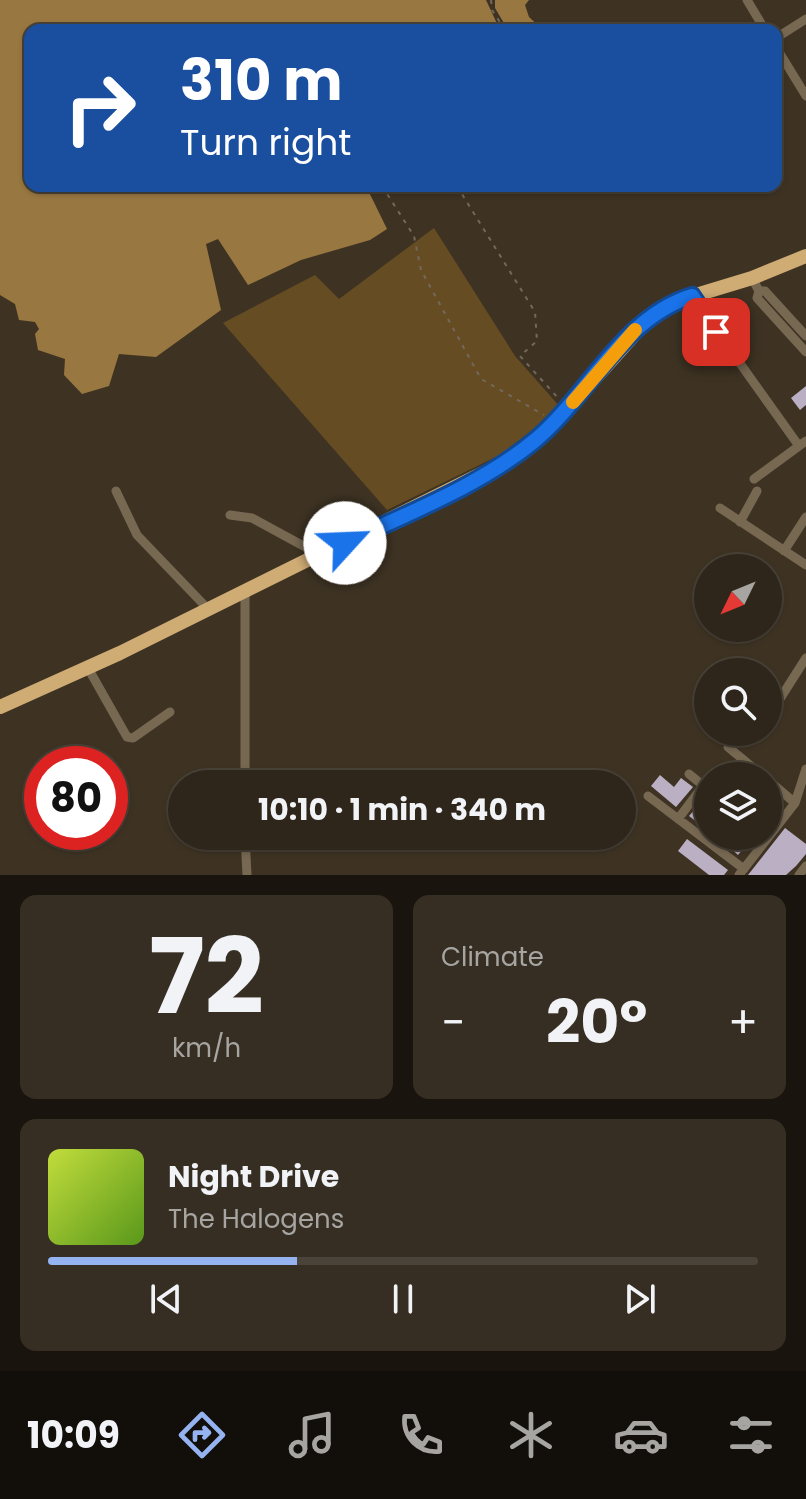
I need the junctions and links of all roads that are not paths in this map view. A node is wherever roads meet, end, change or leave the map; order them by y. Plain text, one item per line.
1 (747, 0) edge
2 (806, 19) edge
3 (761, 24) edge
4 (782, 34) edge
5 (782, 55) edge
6 (803, 83) edge
7 (806, 96) edge
8 (806, 256) edge
9 (755, 284) junction
10 (692, 296) junction
11 (806, 336) edge
12 (806, 352) edge
13 (802, 443) edge
14 (754, 479) dead end
15 (116, 491) dead end
16 (757, 491) dead end
17 (720, 508) dead end
18 (230, 515) dead end
19 (806, 517) edge
20 (740, 522) junction
21 (784, 551) junction
22 (320, 555) junction
23 (806, 565) edge
24 (245, 590) junction
25 (208, 609) junction
26 (806, 658) edge
27 (88, 668) junction
28 (782, 696) edge
29 (0, 707) edge
30 (170, 712) dead end
31 (728, 747) dead end
32 (746, 762) edge
33 (806, 769) edge
34 (245, 770) edge
35 (689, 774) dead end
36 (694, 778) edge
37 (782, 792) edge
38 (648, 796) dead end
39 (694, 801) edge
40 (795, 803) junction
41 (678, 819) junction
42 (782, 819) edge
43 (246, 850) edge
44 (758, 850) edge
45 (806, 866) edge
46 (741, 872) edge
47 (247, 875) edge
48 (799, 875) edge

1 - 3 street
2 - 4 street
5 - 6 street
6 - 7 street
8 - 9 highway
9 - 10 highway
9 - 11 street
9 - 12 street
10 - 13 street
10 - 22 highway
13 - 14 street
15 - 25 street
16 - 20 street
17 - 20 street
18 - 22 street
19 - 21 street
20 - 21 street
21 - 23 street
22 - 24 highway
24 - 25 highway
24 - 34 street
25 - 27 highway
26 - 28 street
27 - 29 highway
27 - 30 street
31 - 32 street
33 - 40 street
35 - 36 street
37 - 40 street
38 - 41 street
39 - 41 street
40 - 42 street
41 - 46 street
43 - 47 street
44 - 46 street
45 - 48 street

